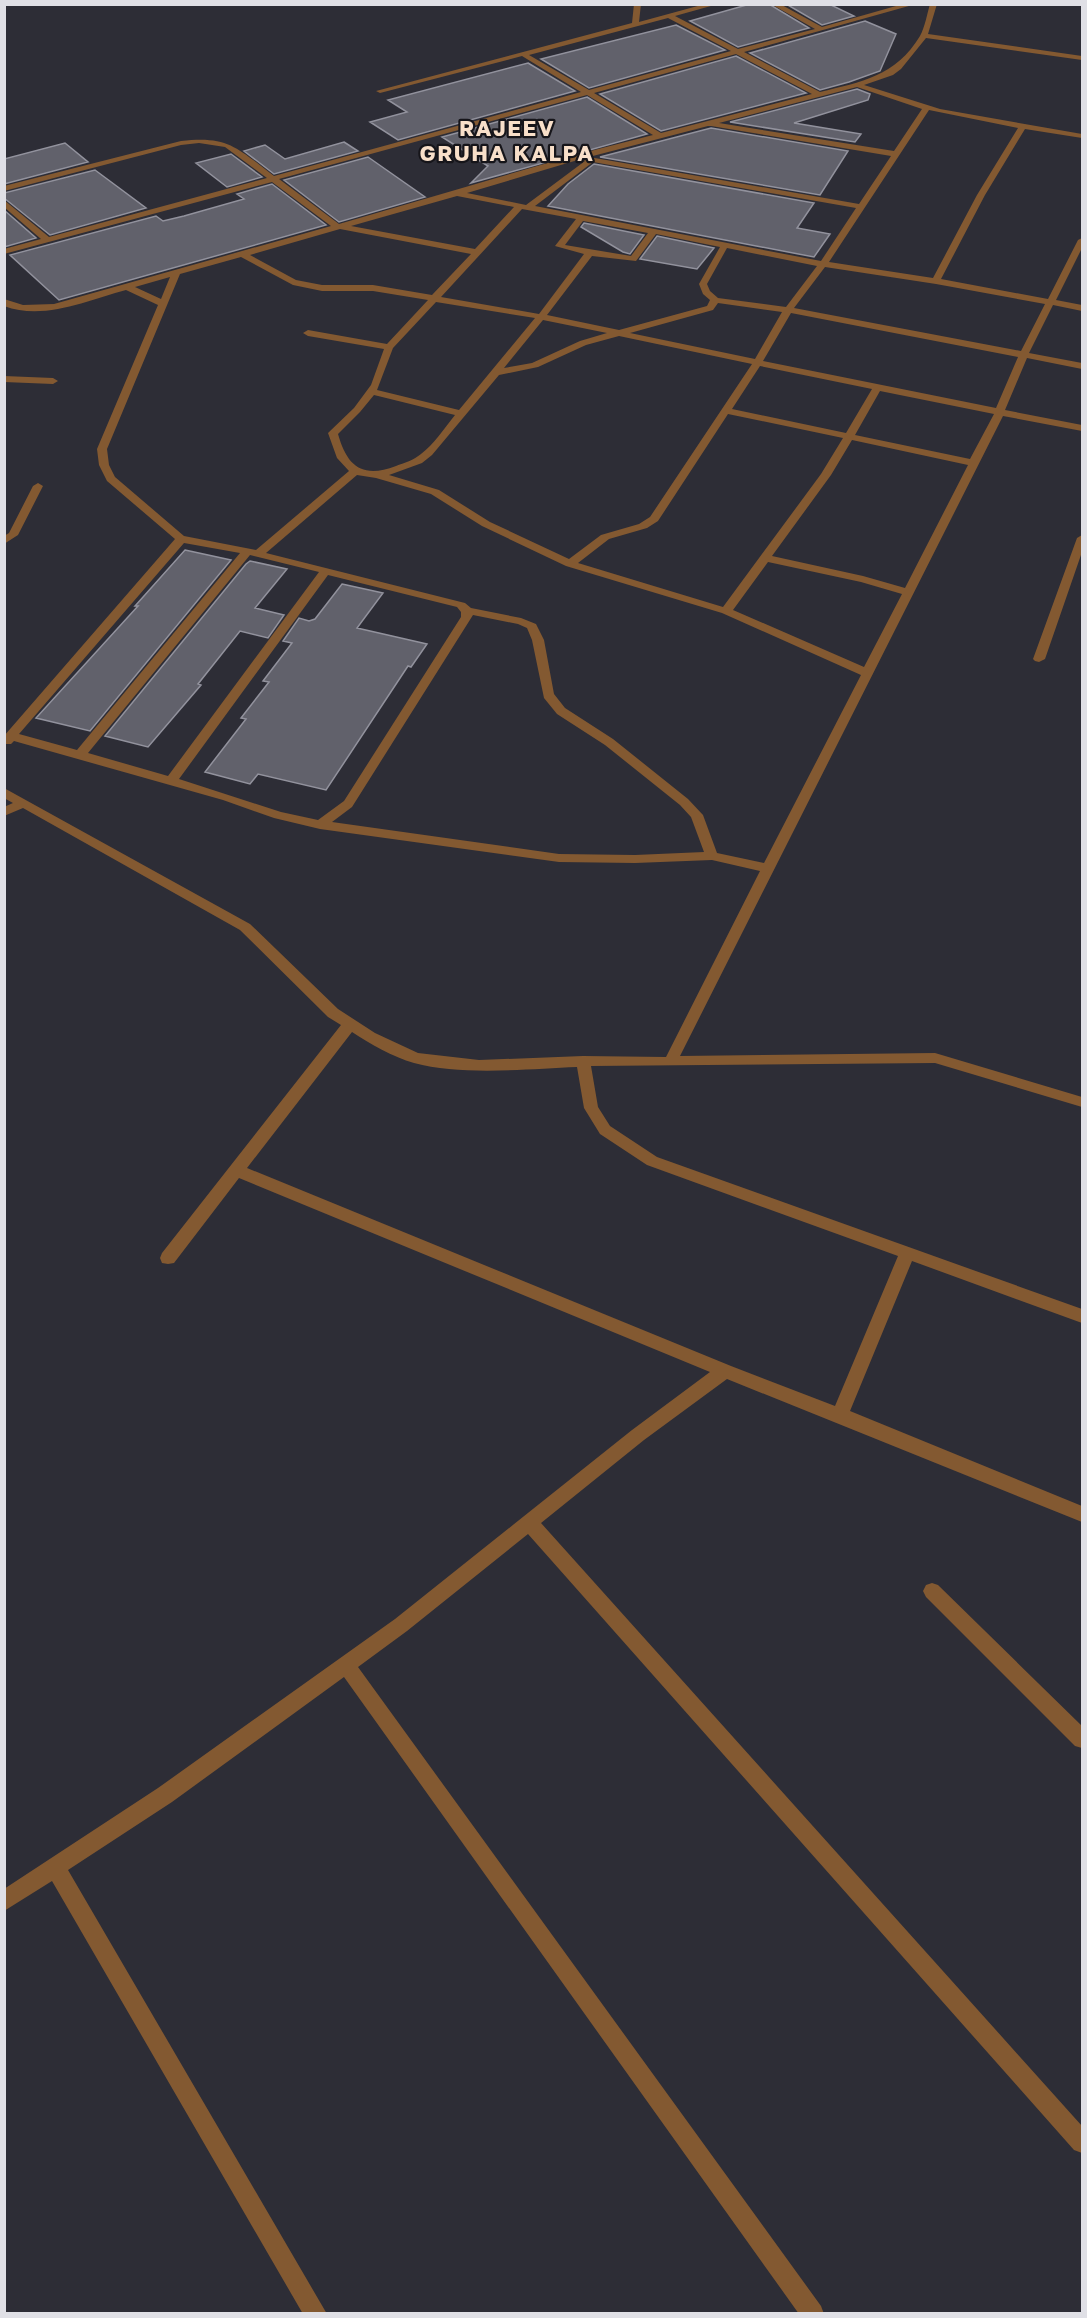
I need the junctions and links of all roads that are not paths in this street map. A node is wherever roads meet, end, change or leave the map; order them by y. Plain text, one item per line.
1 (638, 4) edge
2 (715, 4) edge
3 (774, 4) edge
4 (912, 4) edge
5 (934, 4) edge
6 (669, 16) junction
7 (634, 25) junction
8 (821, 29) junction
9 (924, 36) junction
10 (736, 52) junction
11 (523, 54) junction
12 (1083, 58) edge
13 (857, 85) junction
14 (380, 91) dead end
15 (586, 92) junction
16 (817, 94) junction
17 (927, 107) junction
18 (705, 123) junction
19 (1023, 126) junction
20 (658, 135) junction
21 (1083, 136) edge
22 (896, 154) junction
23 (578, 157) junction
24 (592, 159) junction
25 (274, 179) junction
26 (4, 189) edge
27 (456, 194) junction
28 (4, 202) edge
29 (523, 207) junction
30 (862, 207) junction
31 (581, 218) junction
32 (336, 226) junction
33 (653, 231) junction
34 (47, 240) junction
35 (1083, 240) edge
36 (725, 245) junction
37 (4, 252) edge
38 (477, 252) junction
39 (240, 253) junction
40 (590, 253) junction
41 (823, 264) junction
42 (177, 271) junction
43 (936, 281) junction
44 (126, 286) junction
45 (433, 299) junction
46 (715, 300) junction
47 (4, 302) edge
48 (1050, 302) junction
49 (164, 304) junction
50 (1083, 308) edge
51 (788, 310) junction
52 (542, 317) junction
53 (621, 332) junction
54 (308, 333) dead end
55 (389, 346) junction
56 (1024, 354) junction
57 (758, 362) junction
58 (1083, 366) edge
59 (496, 373) junction
60 (4, 379) edge
61 (53, 381) dead end
62 (878, 387) junction
63 (371, 391) junction
64 (726, 411) junction
65 (999, 412) junction
66 (461, 414) junction
67 (1083, 428) edge
68 (849, 436) junction
69 (974, 463) junction
70 (355, 471) junction
71 (378, 475) junction
72 (38, 486) dead end
73 (1083, 538) edge
74 (181, 539) junction
75 (4, 541) edge
76 (253, 553) junction
77 (765, 558) junction
78 (570, 564) junction
79 (326, 570) junction
80 (908, 592) junction
81 (467, 611) junction
82 (726, 611) junction
83 (1039, 659) dead end
84 (867, 673) junction
85 (8, 739) edge
86 (79, 756) junction
87 (170, 782) junction
88 (4, 792) edge
89 (23, 802) junction
90 (4, 812) edge
91 (320, 825) junction
92 (712, 856) junction
93 (768, 868) junction
94 (350, 1024) junction
95 (583, 1060) junction
96 (669, 1062) junction
97 (1083, 1102) edge
98 (236, 1170) junction
99 (908, 1253) junction
100 (168, 1258) dead end
101 (1083, 1316) edge
102 (725, 1371) junction
103 (840, 1415) junction
104 (1083, 1514) edge
105 (529, 1522) junction
106 (933, 1591) dead end
107 (346, 1665) junction
108 (1083, 1740) edge
109 (55, 1867) junction
110 (4, 1901) edge
111 (1083, 2142) edge
112 (316, 2313) edge
113 (813, 2313) edge

1 - 7 street
2 - 6 street
3 - 8 street
4 - 8 street
5 - 9 street
6 - 7 street
6 - 10 street
7 - 11 street
8 - 10 street
9 - 12 street
9 - 13 street
10 - 15 street
10 - 16 street
11 - 14 street
11 - 15 street
13 - 16 street
13 - 17 street
15 - 20 street
15 - 25 street
16 - 18 street
17 - 19 street
17 - 22 street
18 - 20 street
18 - 22 street
19 - 21 street
19 - 43 street
20 - 23 street
22 - 30 street
23 - 24 street
23 - 27 street
24 - 29 street
24 - 30 street
25 - 26 street
25 - 32 street
25 - 34 street
27 - 29 street
27 - 32 street
28 - 34 street
29 - 31 street
29 - 38 street
30 - 41 street
31 - 33 street
31 - 40 street
32 - 38 street
32 - 39 street
33 - 36 street
33 - 40 street
34 - 37 street
35 - 48 street
36 - 41 street
36 - 46 street
38 - 45 street
39 - 42 street
39 - 45 street
40 - 52 street
41 - 43 street
41 - 51 street
42 - 44 street
42 - 49 street
43 - 48 street
44 - 47 street
44 - 49 street
45 - 52 street
45 - 55 street
46 - 51 street
46 - 53 street
48 - 50 street
48 - 56 street
49 - 74 street
51 - 56 street
51 - 57 street
52 - 53 street
52 - 59 street
53 - 57 street
53 - 59 street
54 - 55 street
55 - 63 street
56 - 58 street
56 - 65 street
57 - 62 street
57 - 64 street
59 - 66 street
60 - 61 street
62 - 65 street
62 - 68 street
63 - 66 street
63 - 70 street
64 - 68 street
64 - 78 street
65 - 67 street
65 - 69 street
66 - 71 street
68 - 69 street
68 - 77 street
69 - 80 street
70 - 71 street
70 - 76 street
71 - 78 street
72 - 75 street
73 - 83 street
74 - 76 street
74 - 85 street
76 - 79 street
76 - 86 street
77 - 80 street
77 - 82 street
78 - 82 street
79 - 81 street
79 - 87 street
80 - 84 street
81 - 91 street
81 - 92 street
82 - 84 street
84 - 93 street
85 - 86 street
86 - 87 street
87 - 91 street
88 - 89 street
89 - 90 street
89 - 94 street
91 - 92 street
92 - 93 street
93 - 96 street
94 - 95 street
94 - 98 street
95 - 96 street
95 - 99 street
96 - 97 street
98 - 100 street
98 - 102 street
99 - 101 street
99 - 103 street
102 - 103 street
102 - 105 street
103 - 104 street
105 - 107 street
105 - 111 street
106 - 108 street
107 - 109 street
107 - 113 street
109 - 110 street
109 - 112 street

